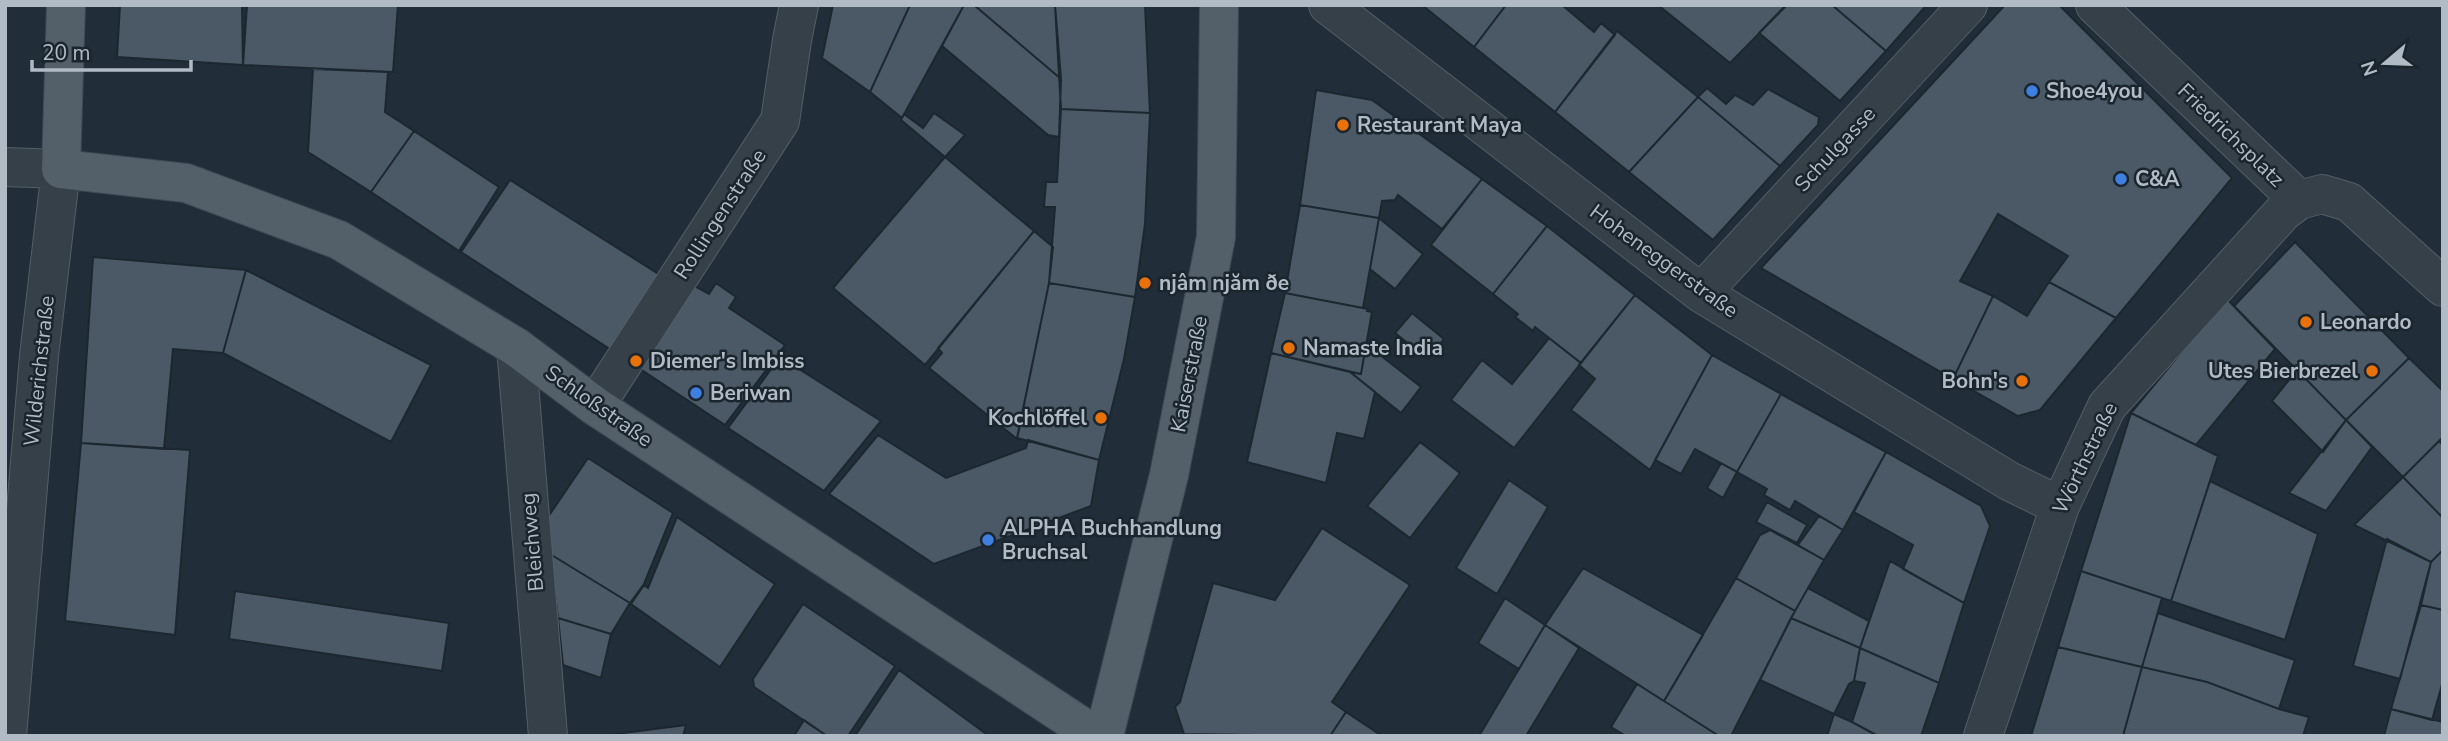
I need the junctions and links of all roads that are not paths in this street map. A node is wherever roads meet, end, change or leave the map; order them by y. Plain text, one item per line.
1 (66, 5) edge
2 (799, 5) edge
3 (1219, 5) edge
4 (1328, 5) edge
5 (1969, 5) edge
6 (2095, 5) edge
7 (5, 167) edge
8 (61, 169) junction
9 (2299, 200) junction
10 (2443, 287) edge
11 (1701, 293) junction
12 (516, 347) junction
13 (595, 406) junction
14 (2060, 506) junction
15 (7, 736) edge
16 (548, 736) edge
17 (1096, 736) edge
18 (1104, 736) edge
19 (1983, 736) edge

1 - 8 main road, Wilderichstraße
2 - 13 street, Rollingenstraße
3 - 18 main road, Kaiserstraße
4 - 11 street, Hoheneggerstraße
5 - 11 street, Schulgasse
6 - 9 street, Friedrichsplatz
7 - 8 street
8 - 12 main road, Schloßstraße
8 - 15 street, Wilderichstraße
9 - 10 street, Friedrichsplatz
9 - 14 street, Wörthstraße
11 - 14 street, Hoheneggerstraße
12 - 13 main road, Schloßstraße
12 - 16 street, Bleichweg
13 - 17 main road, Schloßstraße
14 - 19 street, Wörthstraße

